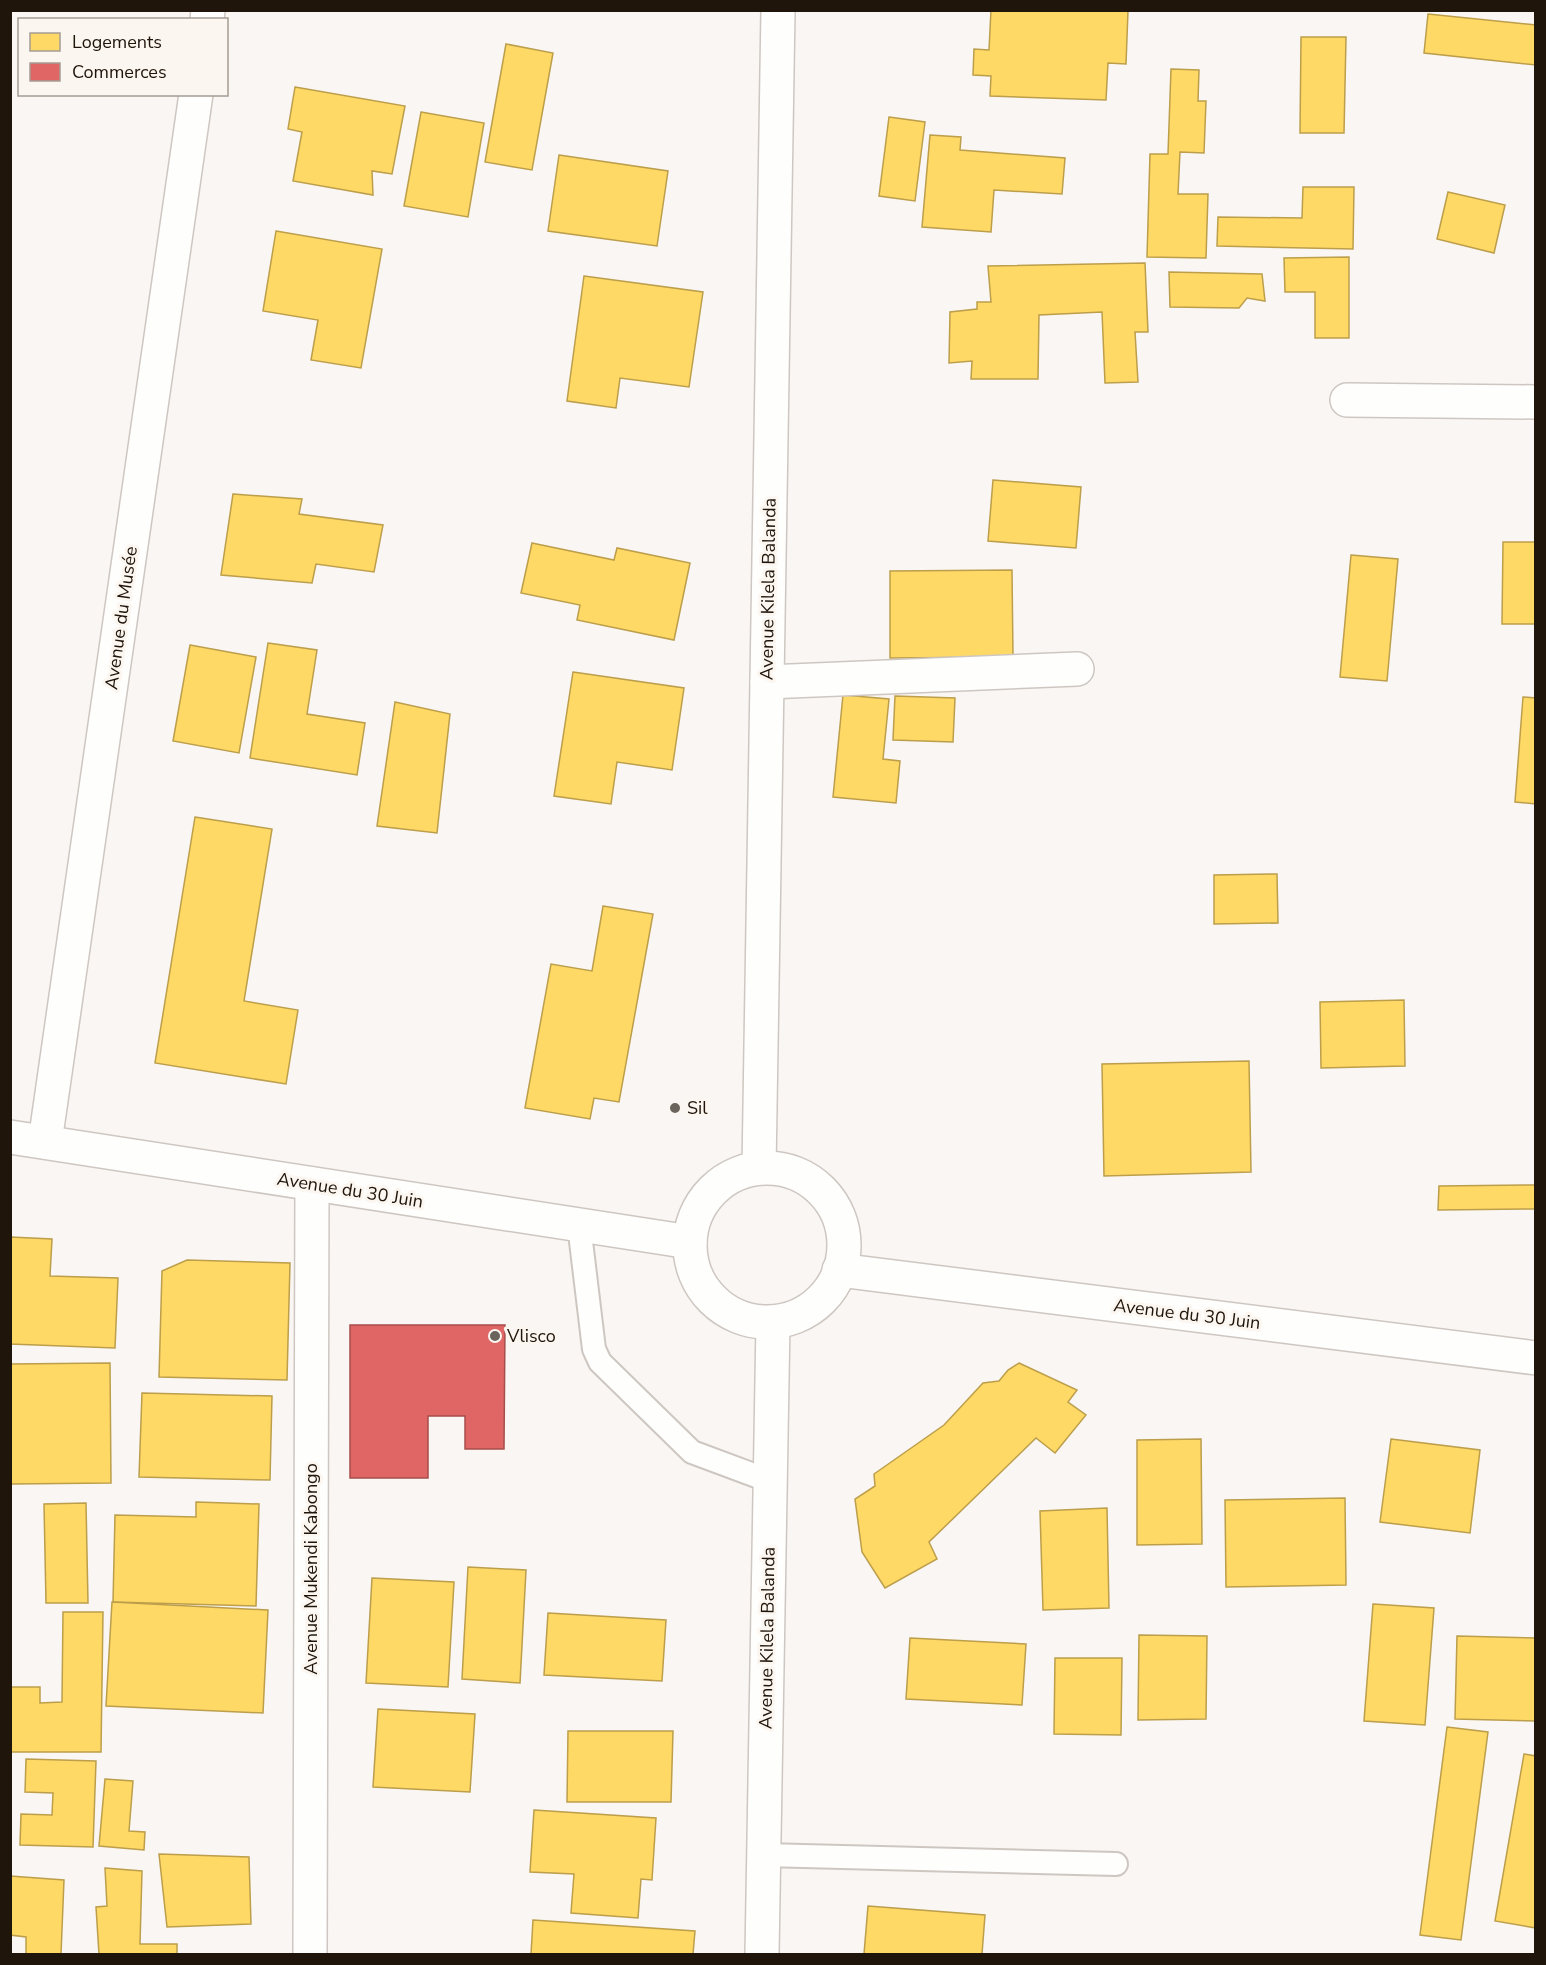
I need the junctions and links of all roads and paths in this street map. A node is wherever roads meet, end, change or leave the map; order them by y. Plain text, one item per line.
1 (778, 10) edge
2 (196, 96) edge
3 (1347, 400) dead end
4 (1536, 402) edge
5 (1077, 669) dead end
6 (767, 682) junction
7 (10, 1137) edge
8 (45, 1142) junction
9 (759, 1168) junction
10 (312, 1184) junction
11 (579, 1225) junction
12 (690, 1242) junction
13 (839, 1270) junction
14 (773, 1322) junction
15 (1536, 1358) edge
16 (770, 1481) junction
17 (764, 1855) junction
18 (1116, 1864) dead end
19 (310, 1954) edge
20 (762, 1954) edge

1 - 6 street, Avenue Kilela Balanda
2 - 8 street, Avenue du Musée
3 - 4 street
5 - 6 street
6 - 9 street, Avenue Kilela Balanda
7 - 8 street, Avenue du 30 Juin
8 - 10 street, Avenue du 30 Juin
9 - 12 street
9 - 13 street
10 - 11 street, Avenue du 30 Juin
10 - 19 street, Avenue Mukendi Kabongo
11 - 12 street, Avenue du 30 Juin
11 - 16 lane
12 - 14 street
13 - 14 street
13 - 15 street, Avenue du 30 Juin
14 - 16 street, Avenue Kilela Balanda
16 - 17 street, Avenue Kilela Balanda
17 - 18 lane
17 - 20 street, Avenue Kilela Balanda

